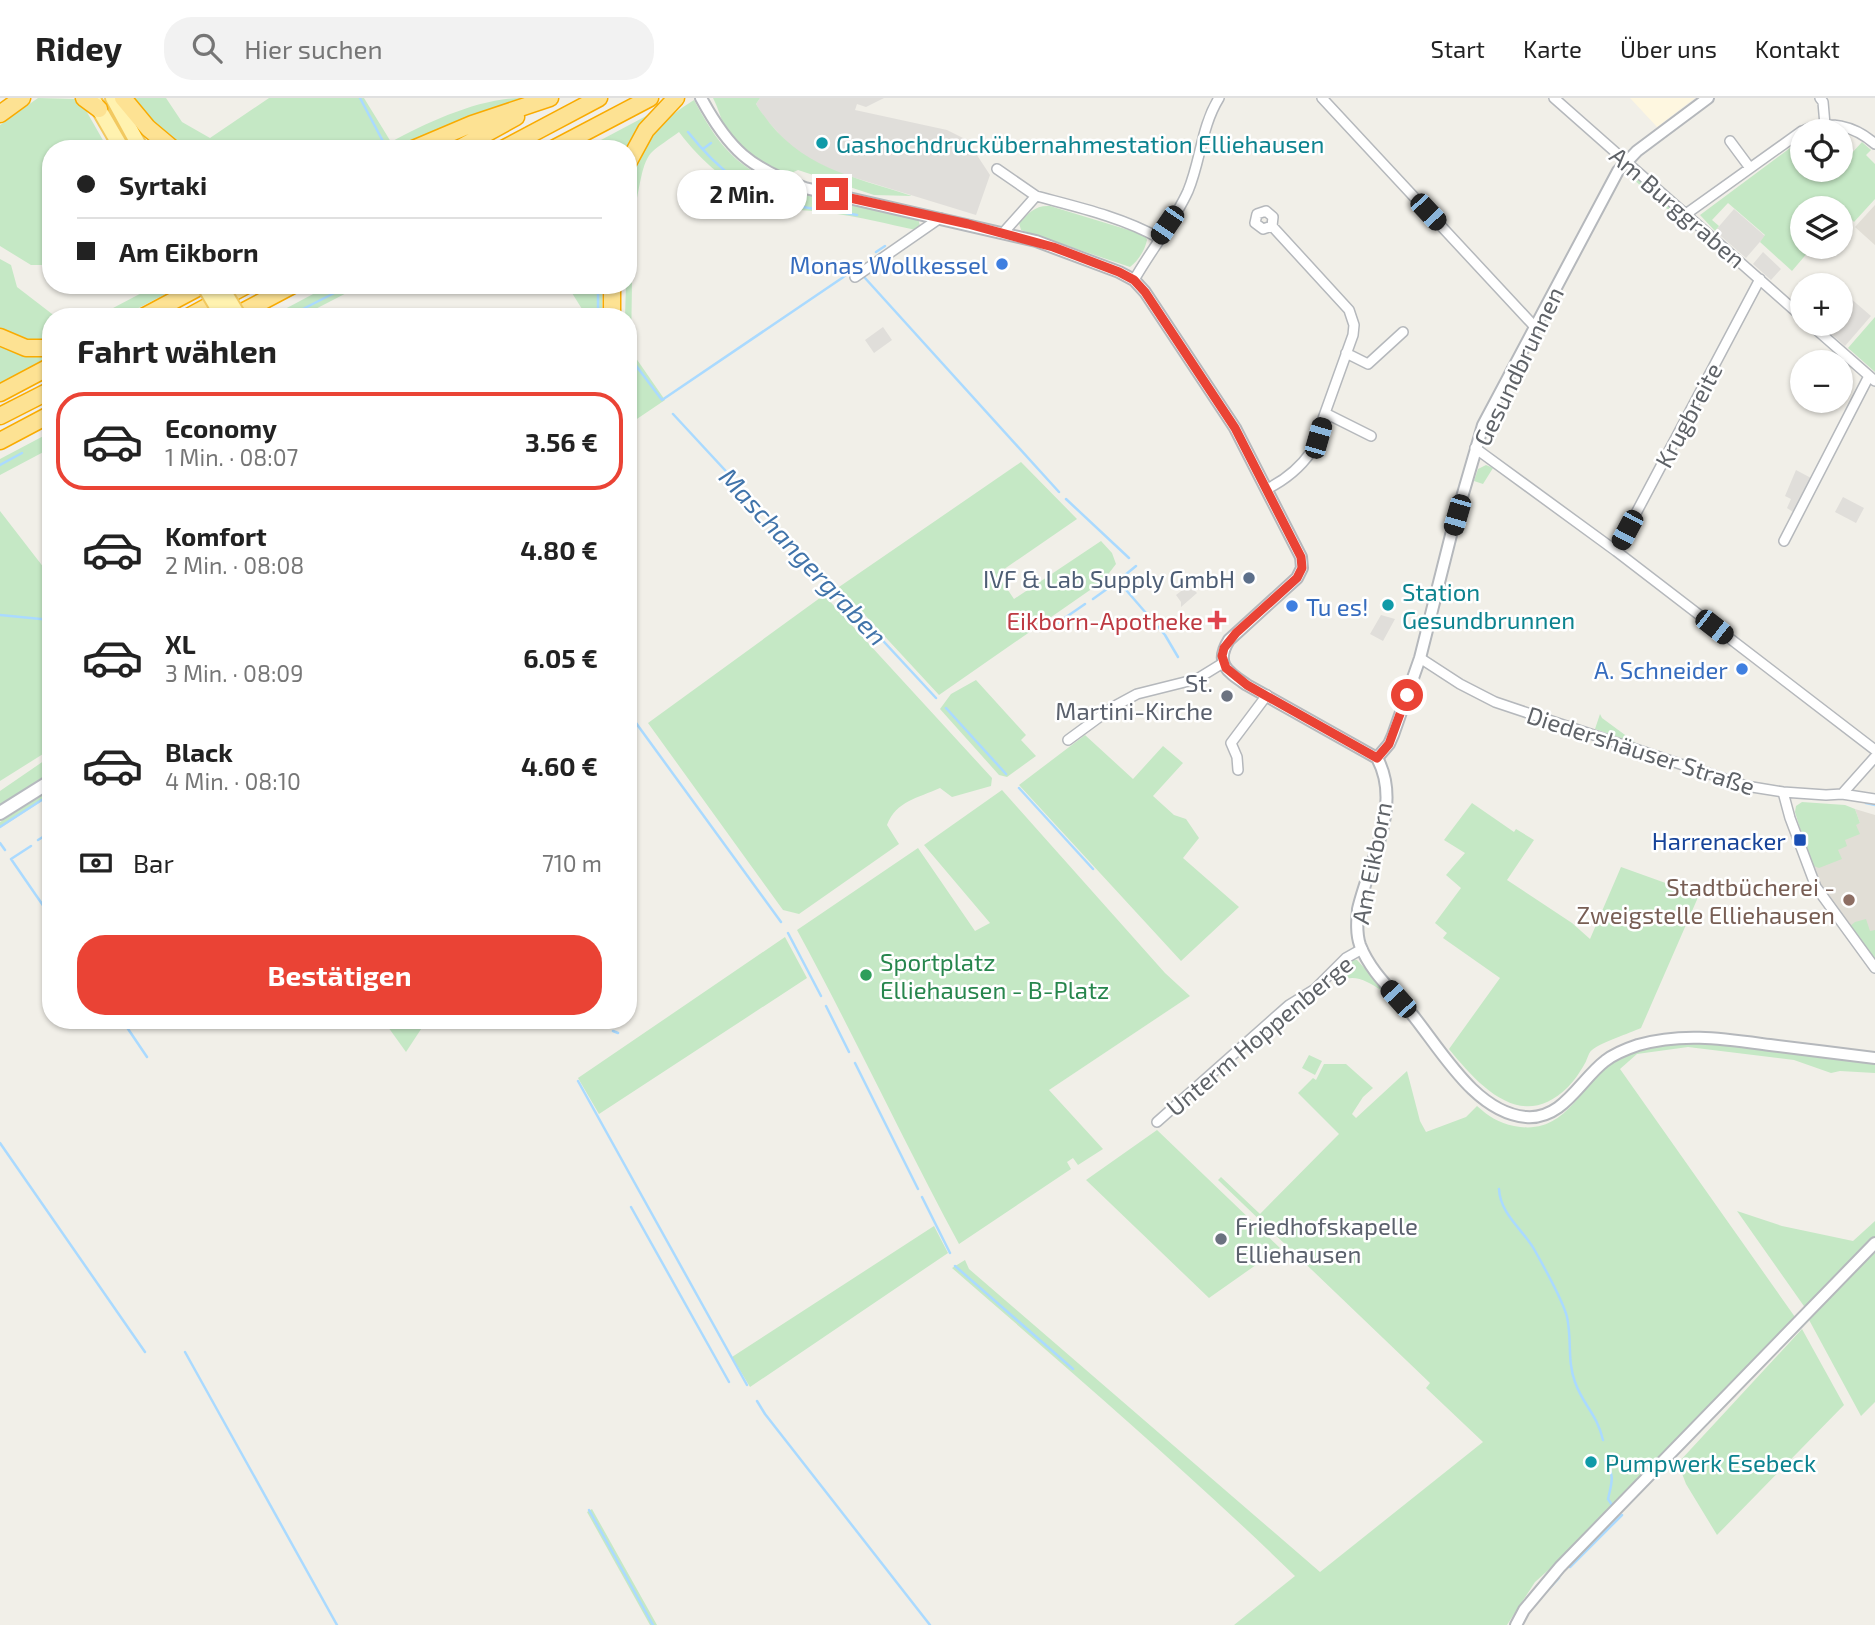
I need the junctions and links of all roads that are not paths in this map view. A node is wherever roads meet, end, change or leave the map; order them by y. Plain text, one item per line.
1 (22, 98) edge
2 (84, 98) edge
3 (113, 98) edge
4 (123, 98) edge
5 (551, 98) edge
6 (599, 98) edge
7 (650, 98) edge
8 (676, 98) edge
9 (701, 98) edge
10 (1219, 98) edge
11 (1322, 98) edge
12 (1554, 98) edge
13 (1708, 98) edge
14 (1819, 98) edge
15 (96, 104) edge
16 (0, 114) edge
17 (1824, 119) edge
18 (1853, 130) edge
19 (117, 140) edge
20 (136, 140) edge
21 (162, 140) edge
22 (434, 140) edge
23 (474, 140) edge
24 (520, 140) edge
25 (570, 140) edge
26 (1790, 140) edge
27 (1730, 141) dead end
28 (1875, 144) edge
29 (637, 146) edge
30 (1627, 162) junction
31 (1750, 168) junction
32 (997, 169) dead end
33 (1036, 196) junction
34 (1686, 214) junction
35 (940, 218) junction
36 (1272, 226) dead end
37 (1003, 233) junction
38 (1159, 238) junction
39 (855, 276) dead end
40 (1760, 279) junction
41 (1134, 280) junction
42 (186, 294) edge
43 (230, 294) edge
44 (277, 294) edge
45 (1790, 306) edge
46 (160, 308) edge
47 (205, 308) edge
48 (252, 308) edge
49 (1535, 327) junction
50 (1403, 332) dead end
51 (1824, 336) edge
52 (0, 337) edge
53 (42, 348) edge
54 (1346, 353) junction
55 (42, 371) edge
56 (1872, 378) edge
57 (0, 393) edge
58 (42, 395) edge
59 (1325, 413) junction
60 (0, 416) edge
61 (42, 419) edge
62 (1371, 436) dead end
63 (0, 441) edge
64 (1475, 448) junction
65 (1267, 489) junction
66 (1784, 541) dead end
67 (1616, 551) junction
68 (1420, 658) junction
69 (1223, 663) junction
70 (1268, 695) junction
71 (1069, 740) dead end
72 (1875, 750) edge
73 (1875, 757) edge
74 (1377, 758) junction
75 (1238, 770) dead end
76 (42, 787) edge
77 (1783, 792) junction
78 (1842, 794) junction
79 (1875, 799) edge
80 (0, 813) edge
81 (1362, 949) junction
82 (1875, 968) edge
83 (1875, 1058) edge
84 (1157, 1122) dead end
85 (1875, 1244) edge
86 (1516, 1625) edge

1 - 16 highway
2 - 15 highway
3 - 20 main road
4 - 21 highway
5 - 22 highway
5 - 23 highway
6 - 24 highway
7 - 25 highway
8 - 29 highway
9 - 35 street
10 - 38 street
11 - 49 street
12 - 30 street, Am Burggraben
13 - 30 street, Gesundbrunnen
14 - 17 street
15 - 19 main road
18 - 28 street
26 - 31 street
27 - 31 street
30 - 34 street, Am Burggraben
30 - 49 street, Gesundbrunnen
31 - 34 street
32 - 33 street
33 - 37 street
33 - 38 street
34 - 40 street, Am Burggraben
35 - 37 street
35 - 39 street
36 - 54 street
37 - 41 street
38 - 41 street
40 - 45 street, Am Burggraben
40 - 67 street, Krugbreite
41 - 65 street
42 - 46 highway
43 - 47 highway
44 - 48 highway
49 - 64 street, Gesundbrunnen
50 - 54 street
51 - 56 street
52 - 53 highway
54 - 59 street
55 - 57 highway
56 - 66 street
58 - 60 highway
59 - 62 street
59 - 65 street
61 - 63 highway
64 - 67 street
64 - 68 street, Gesundbrunnen
65 - 69 street
67 - 72 street
68 - 74 street, Gesundbrunnen
68 - 77 street, Diedershäuser Straße
69 - 70 street
69 - 71 street
70 - 74 street
70 - 75 street
73 - 78 street
74 - 81 street, Am Eikborn
76 - 80 main road
77 - 78 street, Diedershäuser Straße
77 - 82 street
78 - 79 street, Diedershäuser Straße
81 - 83 street
81 - 84 street, Unterm Hoppenberge
85 - 86 street

